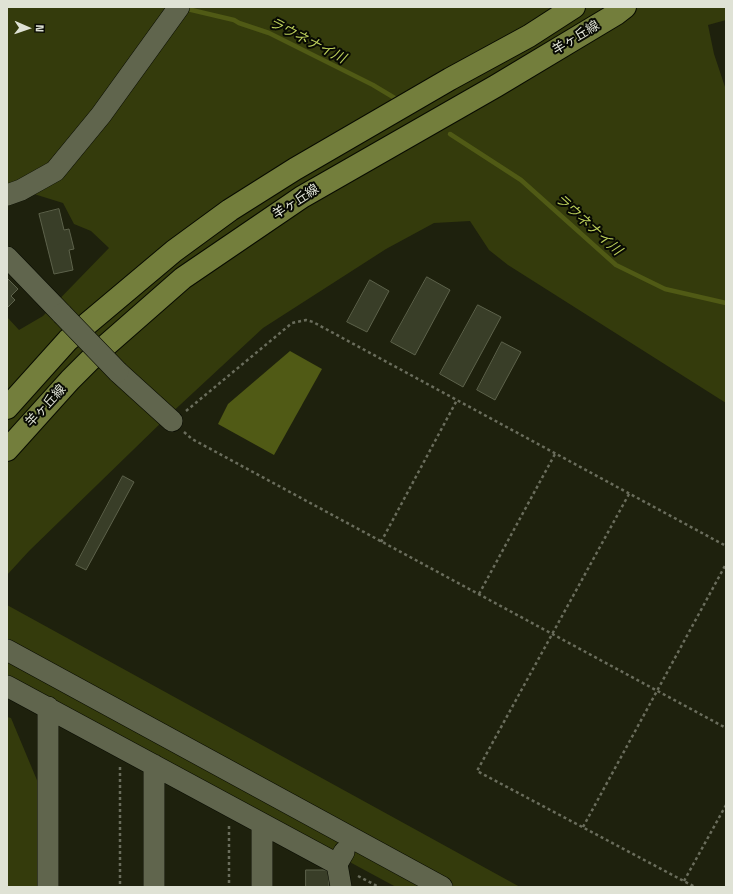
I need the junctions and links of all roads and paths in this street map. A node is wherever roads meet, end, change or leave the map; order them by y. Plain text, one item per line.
1 (574, 7) edge
2 (625, 7) edge
3 (176, 11) edge
4 (7, 195) edge
5 (7, 257) edge
6 (457, 400) junction
7 (7, 408) edge
8 (172, 421) junction
9 (7, 450) edge
10 (555, 454) junction
11 (629, 494) junction
12 (382, 542) junction
13 (726, 546) edge
14 (726, 564) edge
15 (478, 594) junction
16 (7, 650) edge
17 (29, 662) junction
18 (7, 686) edge
19 (48, 707) junction
20 (726, 728) edge
21 (120, 746) junction
22 (154, 765) junction
23 (726, 805) edge
24 (229, 806) junction
25 (262, 824) dead end
26 (583, 827) junction
27 (352, 838) junction
28 (337, 864) junction
29 (684, 881) junction
30 (48, 887) edge
31 (120, 887) edge
32 (154, 887) edge
33 (229, 887) edge
34 (262, 887) edge
35 (341, 887) edge
36 (442, 887) edge
37 (695, 887) edge

1 - 7 main road, 羊ヶ丘線
2 - 9 main road, 羊ヶ丘線
3 - 4 lane
5 - 8 lane, bridge
6 - 8 path
6 - 10 path
6 - 12 path
8 - 12 path
10 - 11 path
10 - 15 path
11 - 13 path
11 - 26 path
12 - 15 path
14 - 26 path
15 - 20 path
16 - 17 lane
17 - 18 lane
17 - 27 lane
18 - 19 lane
19 - 21 lane
19 - 30 lane
21 - 22 lane
21 - 31 path
22 - 24 lane
22 - 32 lane
23 - 29 path
24 - 28 lane
24 - 33 path
25 - 34 lane
26 - 29 path
27 - 28 lane
27 - 36 lane
28 - 35 lane
29 - 37 path

